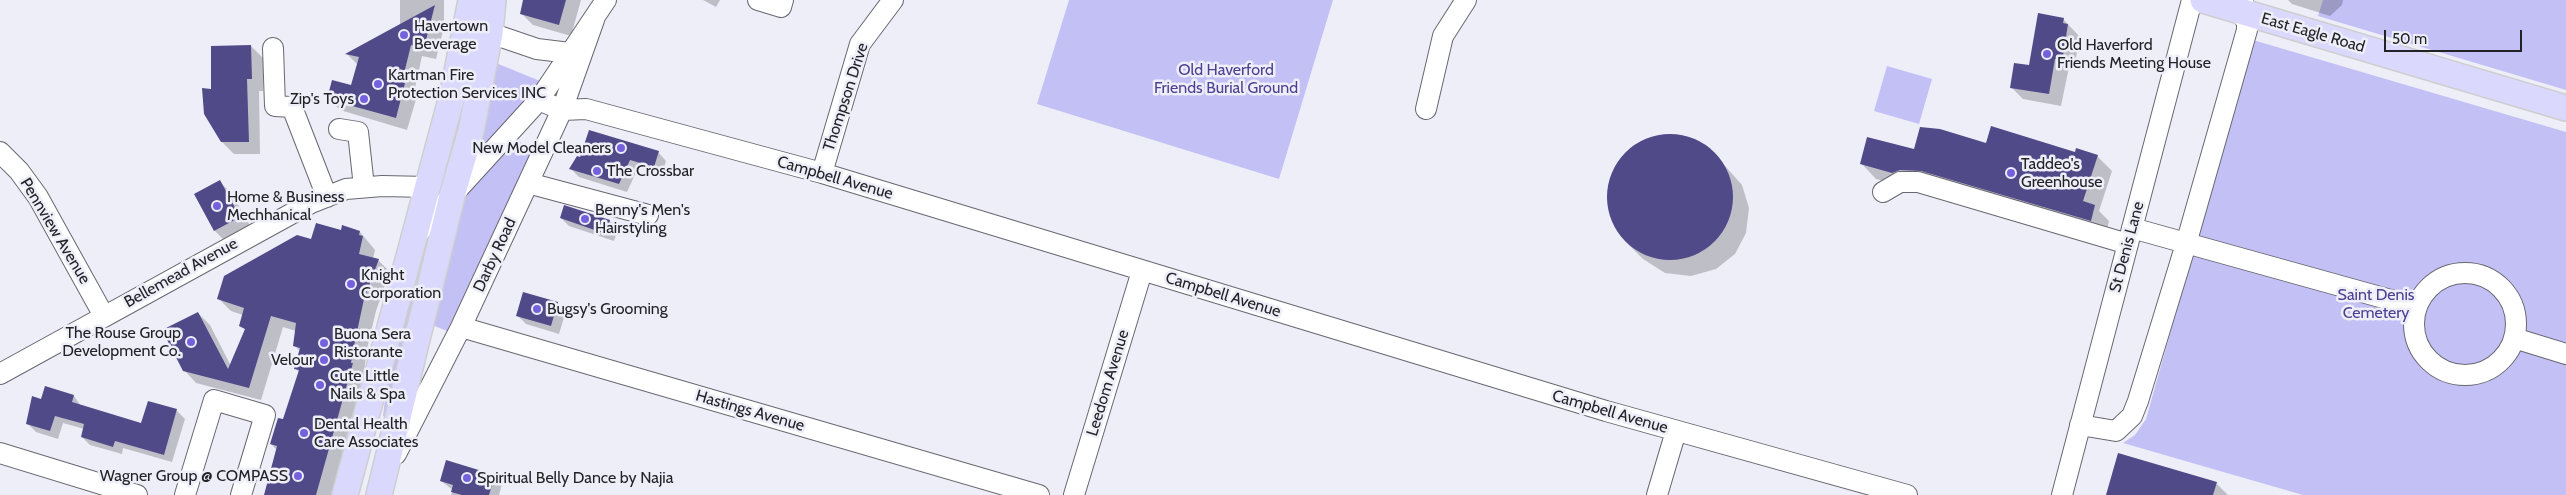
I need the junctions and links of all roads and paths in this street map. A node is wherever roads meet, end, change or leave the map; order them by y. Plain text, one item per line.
1 (471, 0) edge
2 (494, 0) edge
3 (606, 0) edge
4 (758, 0) edge
5 (783, 0) edge
6 (893, 0) edge
7 (1466, 0) edge
8 (2192, 0) edge
9 (2203, 0) edge
10 (2242, 6) edge
11 (594, 20) junction
12 (490, 33) junction
13 (273, 48) dead end
14 (570, 52) junction
15 (539, 100) junction
16 (2566, 108) edge
17 (1426, 109) dead end
18 (562, 110) junction
19 (339, 129) dead end
20 (0, 152) edge
21 (822, 173) junction
22 (528, 183) junction
23 (364, 187) junction
24 (428, 187) junction
25 (453, 192) junction
26 (1883, 192) dead end
27 (327, 197) junction
28 (648, 215) dead end
29 (2130, 236) junction
30 (414, 237) junction
31 (2186, 244) junction
32 (1142, 271) junction
33 (2416, 307) junction
34 (104, 316) junction
35 (461, 327) junction
36 (2514, 338) junction
37 (2566, 354) edge
38 (0, 374) edge
39 (2080, 424) junction
40 (1676, 431) junction
41 (0, 453) edge
42 (380, 489) edge
43 (137, 495) edge
44 (184, 495) edge
45 (241, 495) edge
46 (345, 495) edge
47 (1039, 495) edge
48 (1074, 495) edge
49 (1657, 495) edge
50 (1906, 495) edge
51 (2062, 495) edge

1 - 24 main road, Darby Road
2 - 12 main road, Darby Road
3 - 11 street, Darby Road
4 - 5 street
6 - 21 street, Thompson Drive
7 - 17 street
8 - 29 street, St Denis Lane
9 - 10 main road, East Eagle Road
10 - 16 main road, East Eagle Road
10 - 31 street
11 - 14 street, Darby Road
11 - 18 street, Darby Road
12 - 14 street
12 - 25 main road, Darby Road
13 - 27 street
14 - 15 street, Darby Road
15 - 18 street, Campbell Avenue
15 - 25 street, Darby Road
18 - 21 street, Campbell Avenue
18 - 22 street, Darby Road
19 - 23 street
20 - 34 street, Pennview Avenue
21 - 32 street, Campbell Avenue
22 - 28 street
22 - 35 street, Darby Road
23 - 24 street, Bellemead Avenue
23 - 27 street, Bellemead Avenue
24 - 30 main road, Darby Road
25 - 30 street, Darby Road
25 - 42 main road, Darby Road
26 - 29 street
27 - 34 street, Bellemead Avenue
29 - 31 street
29 - 39 street, St Denis Lane
30 - 46 main road, Darby Road
31 - 33 street
31 - 39 street
32 - 40 street, Campbell Avenue
32 - 48 street, Leedom Avenue
33 - 36 street
33 - 36 street
34 - 38 street, Bellemead Avenue
35 - 42 street, Darby Road
35 - 47 street, Hastings Avenue
36 - 37 street
39 - 51 street, St Denis Lane
40 - 49 street
40 - 50 street, Campbell Avenue
41 - 43 street
44 - 45 street

